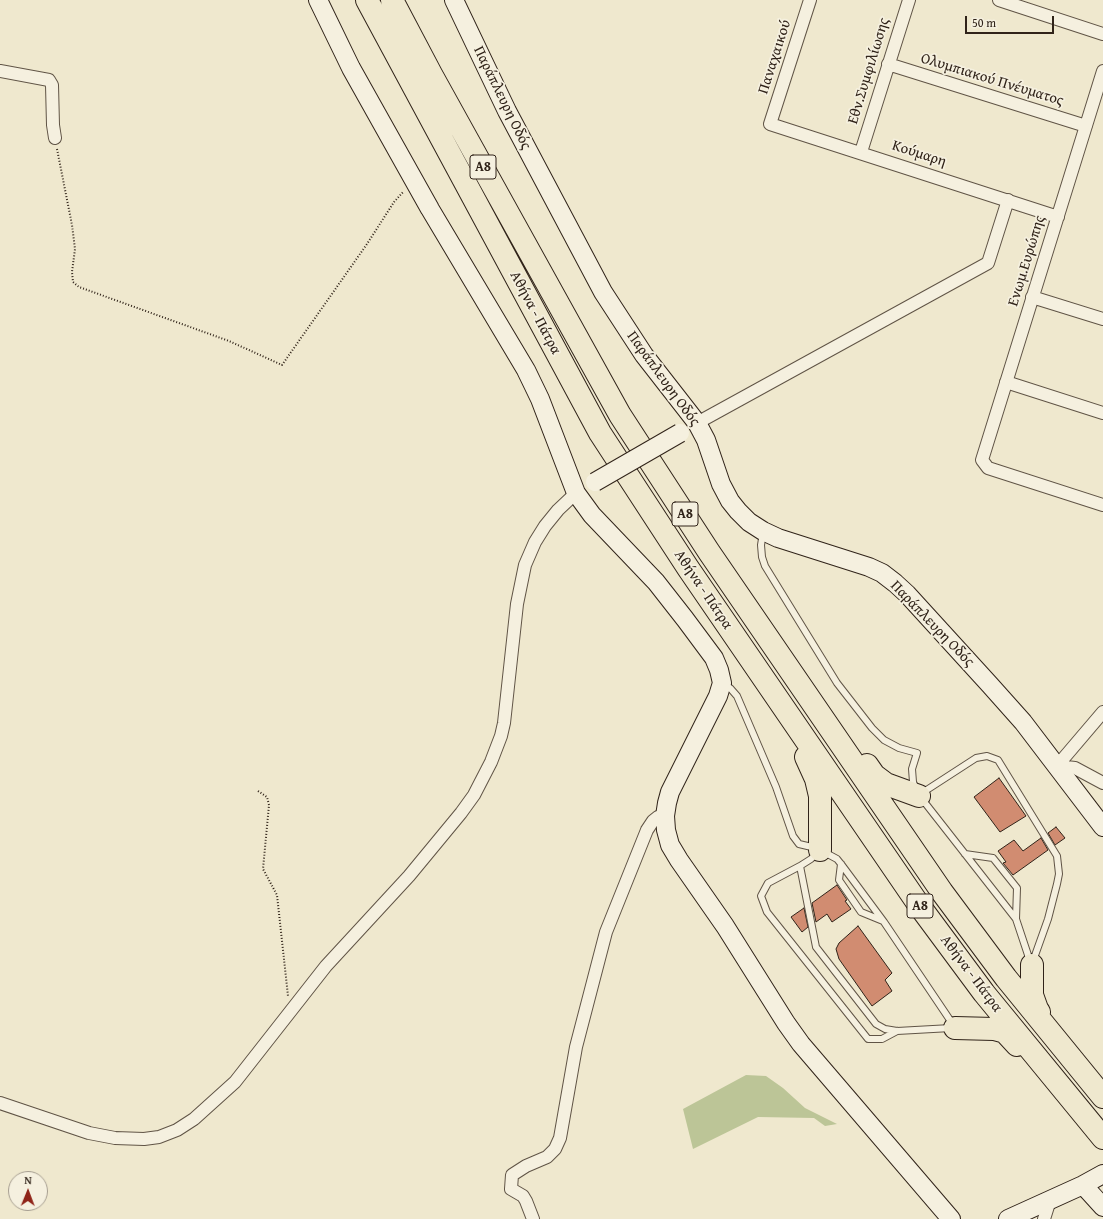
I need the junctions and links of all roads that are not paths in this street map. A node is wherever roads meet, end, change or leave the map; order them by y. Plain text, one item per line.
1 (318, 0) edge
2 (367, 0) edge
3 (392, 0) edge
4 (454, 0) edge
5 (810, 0) edge
6 (909, 0) edge
7 (998, 0) edge
8 (1103, 34) edge
9 (888, 64) junction
10 (0, 71) edge
11 (1103, 71) edge
12 (770, 124) joint
13 (1086, 126) junction
14 (55, 138) road end
15 (861, 152) junction
16 (1008, 200) junction
17 (1058, 217) junction
18 (1032, 298) junction
19 (1103, 319) edge
20 (1006, 382) junction
21 (1103, 413) edge
22 (697, 423) junction
23 (576, 494) junction
24 (1103, 505) edge
25 (763, 531) junction
26 (722, 683) junction
27 (803, 689) junction
28 (780, 703) junction
29 (1103, 712) edge
30 (1057, 766) junction
31 (1103, 783) edge
32 (919, 796) junction
33 (665, 816) junction
34 (1103, 827) edge
35 (820, 850) junction
36 (965, 854) junction
37 (841, 864) junction
38 (800, 866) junction
39 (1016, 919) junction
40 (884, 922) junction
41 (1032, 965) junction
42 (955, 1028) junction
43 (897, 1031) junction
44 (1097, 1090) edge
45 (1071, 1100) junction
46 (0, 1103) edge
47 (1103, 1138) edge
48 (1103, 1174) edge
49 (1083, 1185) junction
50 (1050, 1200) junction
51 (1103, 1207) edge
52 (533, 1219) edge
53 (951, 1219) edge
54 (1008, 1219) edge
55 (1044, 1219) edge

1 - 23 street
2 - 28 highway, Αθήνα - Πάτρα / Α8
3 - 27 highway, Αθήνα - Πάτρα / Α8
4 - 22 street, Παράπλευρη Οδός
5 - 12 street, Παναχαικού
6 - 9 street, Εθν.Συμφιλίωσης
7 - 8 street
9 - 13 street, Ολυμπιακού Πνέυματος
9 - 15 street, Εθν.Συμφιλίωσης
10 - 14 street
11 - 13 street, Ενωμ.Ευρώπης
12 - 15 street, Κούμαρη
13 - 17 street, Ενωμ.Ευρώπης
15 - 16 street, Κούμαρη
16 - 17 street, Κούμαρη
16 - 22 street
17 - 18 street, Ενωμ.Ευρώπης
18 - 19 street
18 - 20 street, Ενωμ.Ευρώπης
20 - 21 street
20 - 24 street, Ενωμ.Ευρώπης
22 - 23 street, bridge
22 - 25 street, Παράπλευρη Οδός
23 - 26 street
23 - 46 street
25 - 30 street, Παράπλευρη Οδός
25 - 32 lane
26 - 33 street
26 - 35 lane
27 - 32 highway
27 - 44 highway, Αθήνα - Πάτρα / Α8
28 - 35 highway
28 - 45 highway, Αθήνα - Πάτρα / Α8
29 - 30 street
30 - 31 street
30 - 34 street, Παράπλευρη Οδός
32 - 36 lane
32 - 41 lane
33 - 52 street
33 - 53 street
35 - 37 lane
35 - 38 lane
36 - 39 lane
36 - 39 lane
37 - 40 lane
37 - 40 lane
38 - 43 lane
38 - 43 lane
39 - 41 lane
40 - 42 lane
41 - 44 highway
42 - 43 lane
42 - 45 highway
45 - 47 highway, Αθήνα - Πάτρα / Α8
48 - 49 street
49 - 50 street
49 - 51 street
50 - 54 street
50 - 55 street

